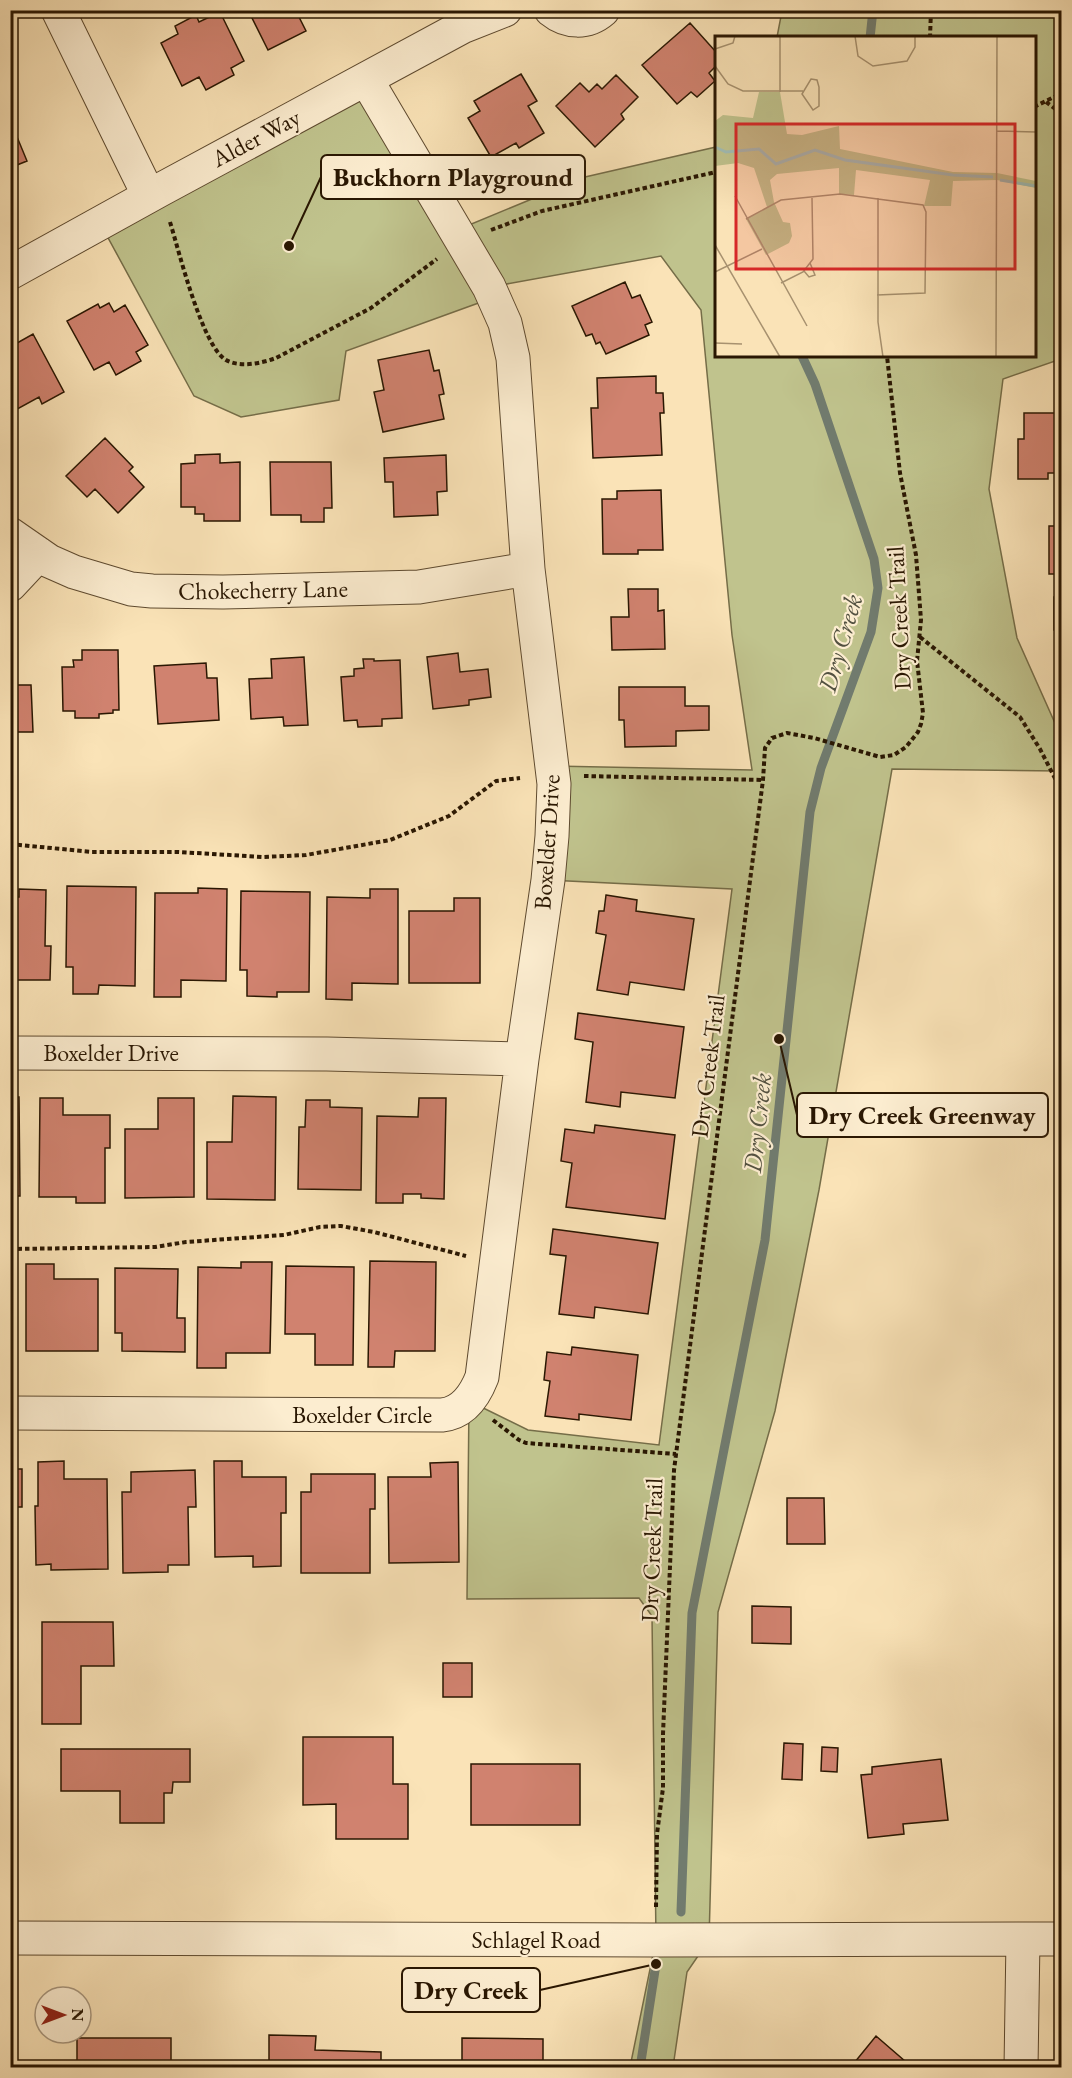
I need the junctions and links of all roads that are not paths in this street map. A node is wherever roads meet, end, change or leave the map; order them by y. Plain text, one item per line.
1 (58, 10) edge
2 (505, 10) edge
3 (551, 10) edge
4 (603, 10) edge
5 (366, 80) junction
6 (155, 193) junction
7 (10, 273) edge
8 (10, 534) edge
9 (39, 554) junction
10 (528, 569) junction
11 (10, 585) edge
12 (10, 1053) edge
13 (522, 1059) junction
14 (10, 1413) edge
15 (10, 1938) edge
16 (1023, 1938) junction
17 (1062, 1938) edge
18 (1021, 2067) edge

1 - 6 street
2 - 5 street, Alder Way
3 - 4 street
5 - 6 street, Alder Way
5 - 10 street, Boxelder Drive
6 - 7 street, Alder Way
8 - 9 street, Chokecherry Lane
9 - 10 street, Chokecherry Lane
9 - 11 street
10 - 13 street, Boxelder Drive
12 - 13 street, Boxelder Drive
13 - 14 street, Boxelder Circle
15 - 16 street, Schlagel Road
16 - 17 street, Schlagel Road
16 - 18 street

